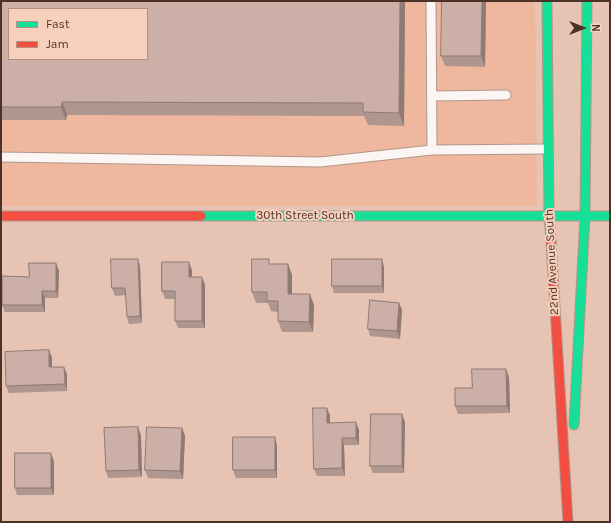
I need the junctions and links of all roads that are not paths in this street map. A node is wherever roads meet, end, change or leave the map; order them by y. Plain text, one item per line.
1 (431, 1) edge
2 (547, 1) edge
3 (587, 1) edge
4 (506, 95) dead end
5 (432, 96) junction
6 (548, 149) junction
7 (432, 150) junction
8 (1, 157) edge
9 (1, 216) edge
10 (549, 216) junction
11 (585, 216) junction
12 (610, 216) edge
13 (568, 522) edge

1 - 5 lane
2 - 6 main road, 22nd Avenue South
3 - 11 main road, 22nd Avenue South
4 - 5 lane
5 - 7 lane
6 - 7 lane
6 - 10 main road, 22nd Avenue South
7 - 8 lane
9 - 10 main road, 30th Street South
10 - 11 main road, 30th Street South
10 - 13 main road, 22nd Avenue South
11 - 12 main road, 30th Street South
11 - 13 main road, 22nd Avenue South

